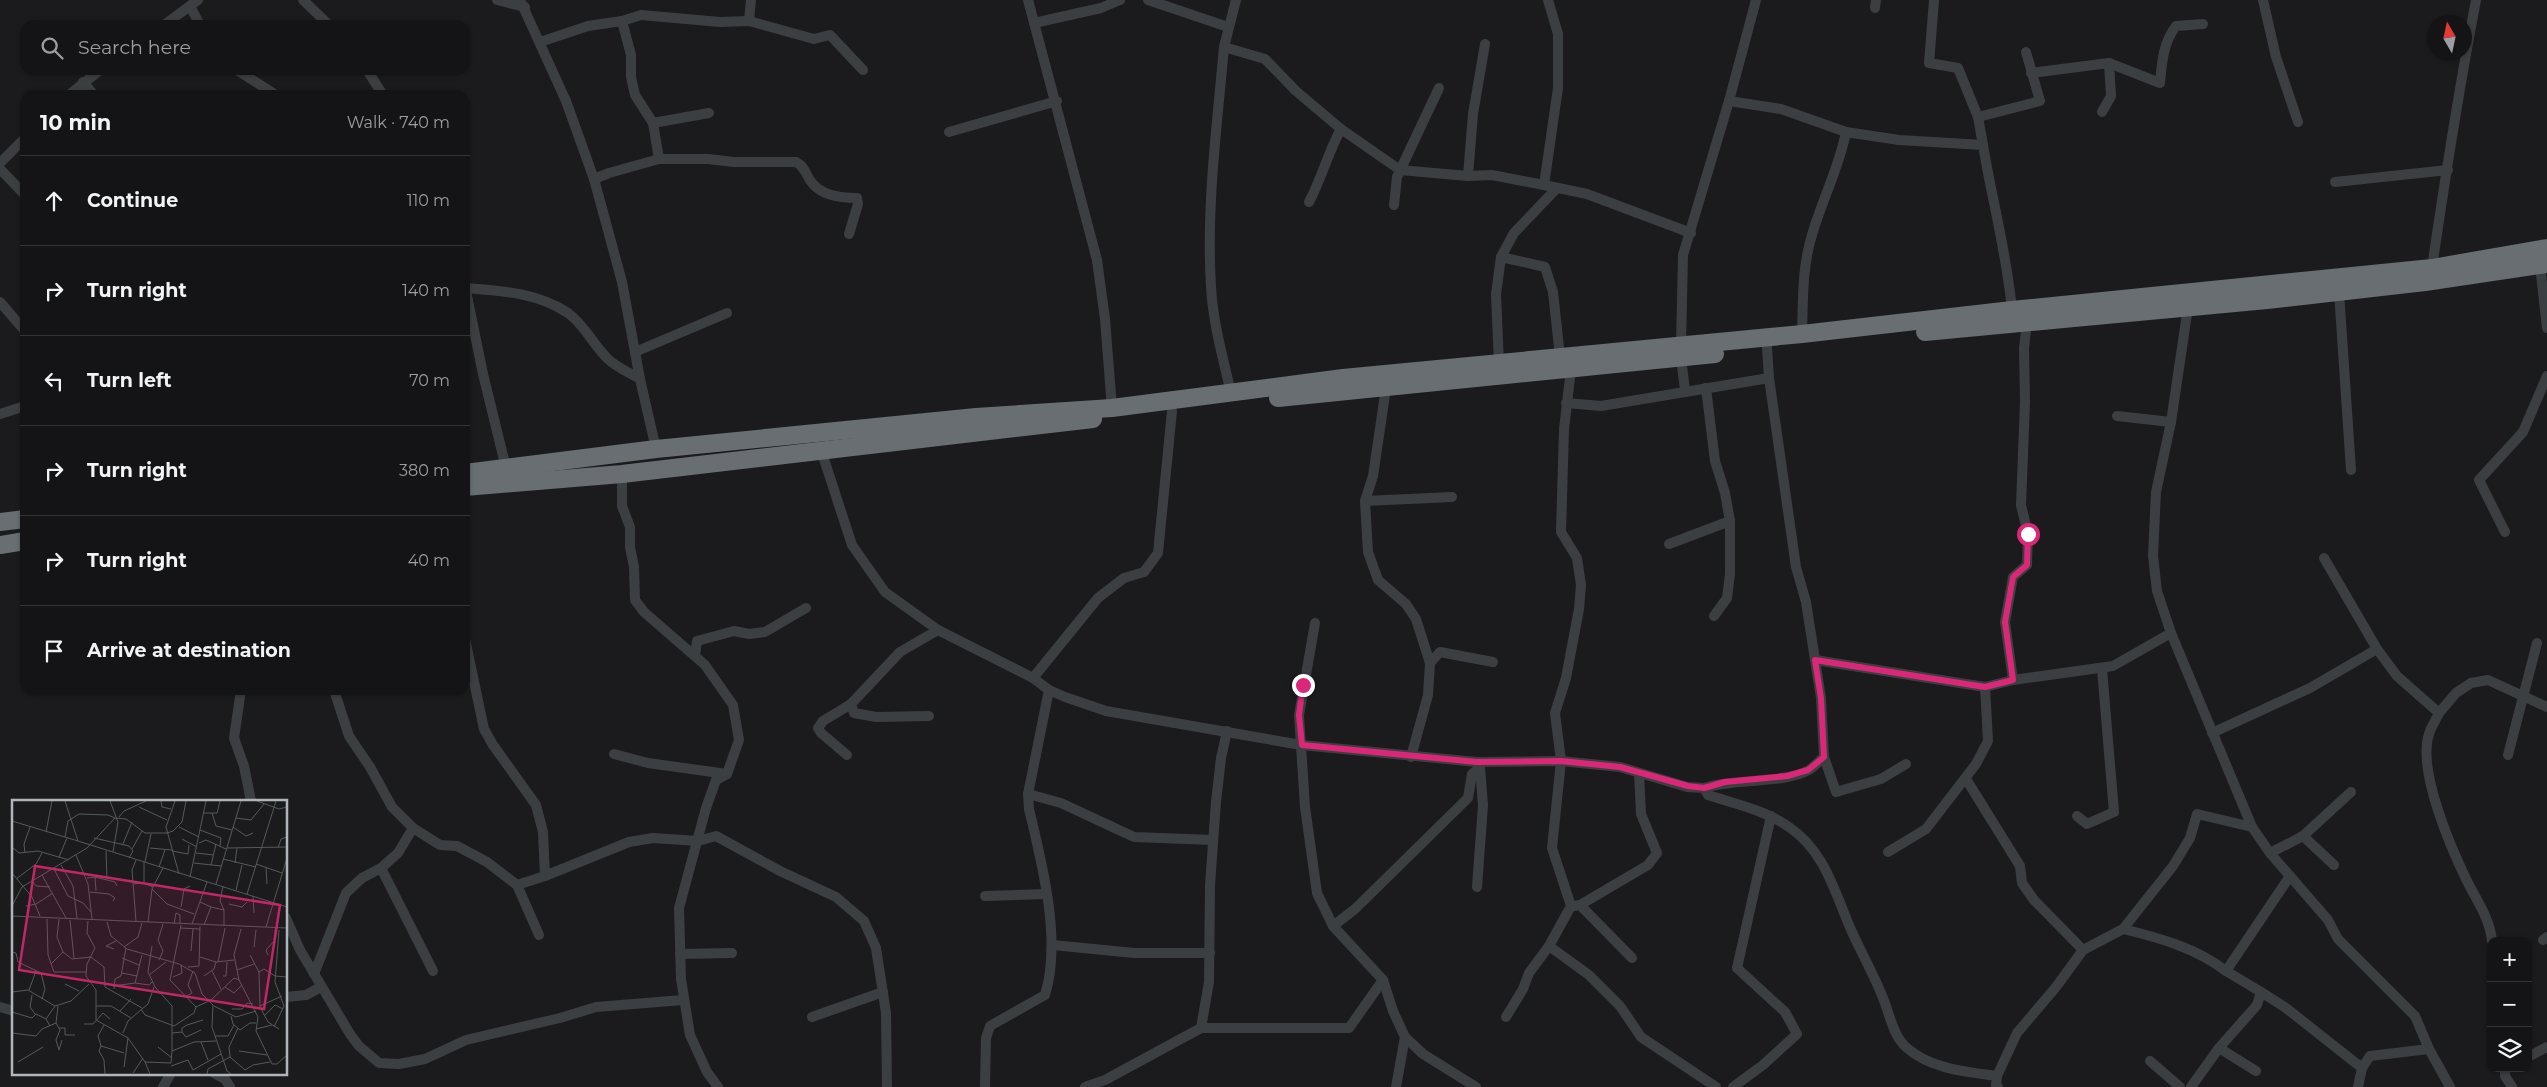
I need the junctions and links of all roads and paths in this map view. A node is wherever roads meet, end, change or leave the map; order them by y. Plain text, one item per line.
1 (303, 0) edge
2 (497, 0) edge
3 (751, 0) edge
4 (1028, 0) edge
5 (1120, 0) edge
6 (1148, 0) edge
7 (1236, 0) edge
8 (1548, 0) edge
9 (1756, 0) edge
10 (1934, 0) edge
11 (2263, 0) edge
12 (2476, 0) edge
13 (194, 3) edge
14 (522, 3) edge
15 (171, 20) edge
16 (199, 20) edge
17 (324, 20) edge
18 (622, 21) junction
19 (749, 21) junction
20 (1034, 23) junction
21 (2204, 24) dead end
22 (1228, 27) junction
23 (540, 42) junction
24 (1485, 44) dead end
25 (1224, 47) junction
26 (2026, 52) dead end
27 (2109, 63) junction
28 (863, 70) dead end
29 (2031, 74) junction
30 (93, 75) edge
31 (245, 75) edge
32 (370, 75) edge
33 (83, 82) junction
34 (1439, 88) dead end
35 (75, 90) edge
36 (90, 90) edge
37 (268, 90) edge
38 (380, 90) edge
39 (1729, 100) junction
40 (1056, 101) junction
41 (2102, 112) dead end
42 (709, 113) dead end
43 (1978, 117) junction
44 (2298, 122) dead end
45 (653, 123) junction
46 (1341, 129) junction
47 (949, 132) dead end
48 (1846, 132) junction
49 (20, 143) edge
50 (1983, 145) junction
51 (659, 159) junction
52 (0, 163) edge
53 (0, 169) edge
54 (1400, 170) junction
55 (2448, 170) junction
56 (1468, 176) junction
57 (594, 179) junction
58 (2335, 182) dead end
59 (1544, 185) junction
60 (1557, 188) junction
61 (20, 189) edge
62 (1309, 202) dead end
63 (1394, 204) dead end
64 (1690, 233) junction
65 (849, 234) dead end
66 (2547, 248) edge
67 (1501, 257) junction
68 (2543, 264) edge
69 (2432, 268) junction
70 (470, 287) edge
71 (2267, 292) junction
72 (2338, 292) junction
73 (0, 302) edge
74 (2188, 307) junction
75 (2012, 310) junction
76 (470, 311) edge
77 (727, 313) dead end
78 (2027, 322) junction
79 (20, 325) edge
80 (2547, 328) edge
81 (1802, 334) junction
82 (1767, 347) junction
83 (1681, 351) junction
84 (635, 352) junction
85 (1566, 363) junction
86 (1499, 364) junction
87 (2547, 376) edge
88 (1769, 378) junction
89 (640, 379) junction
90 (1386, 388) junction
91 (1706, 388) junction
92 (1685, 390) junction
93 (1230, 393) junction
94 (1566, 403) junction
95 (20, 408) edge
96 (1112, 408) junction
97 (1172, 410) junction
98 (0, 414) edge
99 (2117, 416) dead end
100 (2171, 422) junction
101 (656, 449) junction
102 (821, 450) junction
103 (506, 468) junction
104 (2351, 470) dead end
105 (470, 472) edge
106 (622, 474) junction
107 (470, 488) edge
108 (1452, 496) dead end
109 (1365, 501) junction
110 (20, 519) edge
111 (0, 522) edge
112 (1730, 522) junction
113 (2505, 532) dead end
114 (20, 542) edge
115 (1668, 544) dead end
116 (0, 545) edge
117 (2324, 558) dead end
118 (806, 608) dead end
119 (1714, 616) dead end
120 (1315, 623) dead end
121 (938, 630) junction
122 (2172, 633) junction
123 (2537, 643) dead end
124 (2377, 649) junction
125 (695, 655) junction
126 (1815, 660) junction
127 (1493, 662) dead end
128 (470, 663) edge
129 (1430, 663) junction
130 (2102, 669) junction
131 (1033, 678) junction
132 (2013, 680) junction
133 (1985, 687) junction
134 (1049, 690) junction
135 (240, 695) edge
136 (336, 695) edge
137 (2525, 695) junction
138 (851, 704) junction
139 (2547, 707) edge
140 (2439, 713) junction
141 (929, 716) dead end
142 (1227, 731) junction
143 (2212, 733) junction
144 (1302, 745) junction
145 (614, 754) dead end
146 (847, 755) dead end
147 (2508, 755) dead end
148 (1411, 757) junction
149 (1824, 757) junction
150 (1561, 761) junction
151 (1906, 764) dead end
152 (1479, 765) junction
153 (1639, 773) junction
154 (727, 774) junction
155 (1966, 780) junction
156 (1704, 788) junction
157 (2351, 792) dead end
158 (1028, 794) junction
159 (251, 800) edge
160 (1771, 816) junction
161 (2077, 816) dead end
162 (2252, 827) junction
163 (413, 828) junction
164 (2303, 836) junction
165 (1213, 840) junction
166 (698, 841) junction
167 (1888, 852) dead end
168 (2270, 853) junction
169 (2334, 865) dead end
170 (381, 868) junction
171 (546, 876) junction
172 (2290, 876) junction
173 (517, 885) junction
174 (1478, 887) dead end
175 (1046, 894) junction
176 (985, 896) dead end
177 (1576, 905) junction
178 (288, 922) edge
179 (1334, 926) junction
180 (2123, 929) junction
181 (538, 935) dead end
182 (2492, 937) edge
183 (1053, 944) junction
184 (1549, 946) junction
185 (2083, 950) junction
186 (732, 953) dead end
187 (1210, 953) junction
188 (680, 954) junction
189 (1632, 958) dead end
190 (433, 971) dead end
191 (2226, 971) junction
192 (314, 974) junction
193 (1383, 980) junction
194 (321, 987) junction
195 (883, 992) junction
196 (2261, 992) junction
197 (288, 997) edge
198 (683, 1000) junction
199 (812, 1017) dead end
200 (1506, 1017) dead end
201 (1201, 1028) junction
202 (1405, 1037) junction
203 (2547, 1047) edge
204 (2219, 1048) junction
205 (2429, 1049) junction
206 (2532, 1055) edge
207 (2150, 1061) dead end
208 (2362, 1068) junction
209 (2256, 1071) dead end
210 (2505, 1072) edge
211 (170, 1074) edge
212 (1996, 1084) edge
213 (163, 1087) edge
214 (718, 1087) edge
215 (887, 1087) edge
216 (985, 1087) edge
217 (1085, 1087) edge
218 (1396, 1087) edge
219 (1476, 1087) edge
220 (1716, 1087) edge
221 (1732, 1087) edge
222 (2180, 1087) edge
223 (2191, 1087) edge
224 (2358, 1087) edge
225 (2450, 1087) edge
226 (2512, 1087) edge

1 - 17 street
2 - 14 street
3 - 19 street
4 - 20 street
5 - 20 street
6 - 22 street
7 - 22 street
8 - 59 street
9 - 39 street
10 - 43 street
11 - 44 street
12 - 55 street
13 - 15 street
13 - 16 street
14 - 23 street
18 - 19 street
18 - 23 street
18 - 45 street
19 - 28 street
20 - 40 street
21 - 27 street
22 - 25 street
23 - 57 street
24 - 56 street
25 - 46 street
25 - 93 street
26 - 29 street
27 - 29 street
27 - 41 street
29 - 43 street
30 - 33 street
31 - 37 street
32 - 38 street
33 - 35 street
33 - 36 street
34 - 54 street
39 - 48 street
39 - 64 street
40 - 47 street
40 - 96 street
42 - 45 street
43 - 50 street
45 - 51 street
46 - 54 street
46 - 62 street
48 - 50 street
48 - 81 street
49 - 52 street
50 - 75 street
51 - 57 street
51 - 65 street
53 - 61 street
54 - 56 street
54 - 63 street
55 - 58 street
55 - 69 street
56 - 59 street
57 - 84 street
59 - 60 street
60 - 64 street
60 - 67 street
64 - 83 street
66 - 69 highway
67 - 85 street
67 - 86 street
68 - 72 highway
68 - 80 street
69 - 71 highway
70 - 89 street
71 - 72 highway
71 - 74 highway
71 - 75 highway
72 - 104 street
73 - 79 street
74 - 78 highway
74 - 100 street
75 - 81 highway
76 - 103 street
77 - 84 street
78 - 82 highway
78 - 132 street
81 - 83 highway
82 - 83 highway
82 - 88 street
83 - 85 highway
83 - 92 street
84 - 89 street
85 - 86 highway
85 - 90 highway
85 - 94 street
86 - 93 highway
87 - 113 street
88 - 91 street
88 - 126 street
89 - 101 street
90 - 97 highway
90 - 109 street
91 - 92 street
91 - 112 street
92 - 94 street
93 - 96 highway
94 - 150 street
95 - 98 street
96 - 101 highway
97 - 102 highway
97 - 131 street
99 - 100 street
100 - 122 street
101 - 103 highway
102 - 106 highway
102 - 121 street
103 - 105 highway
106 - 107 highway
106 - 125 street
108 - 109 street
109 - 129 street
110 - 111 highway
112 - 115 street
112 - 119 street
114 - 116 highway
117 - 124 street
118 - 125 street
120 - 144 street
121 - 131 street
121 - 138 street
122 - 130 street
122 - 143 street
123 - 137 street
124 - 140 street
124 - 143 street
125 - 154 street
126 - 133 street
126 - 149 street
127 - 129 street
128 - 171 street
129 - 148 street
130 - 132 street
130 - 161 street
131 - 134 street
132 - 133 street
133 - 155 street
134 - 142 street
134 - 158 street
135 - 159 street
136 - 163 street
137 - 139 street
137 - 140 street
137 - 147 street
138 - 141 street
138 - 146 street
140 - 182 street
142 - 144 street
142 - 165 street
143 - 162 street
144 - 148 street
144 - 179 street
145 - 154 street
148 - 152 street
149 - 151 street
149 - 156 street
150 - 152 street
150 - 153 street
150 - 177 street
152 - 174 street
152 - 179 street
153 - 156 street
153 - 177 street
154 - 166 street
155 - 167 street
155 - 185 street
156 - 160 street
157 - 164 street
158 - 165 street
158 - 175 street
160 - 212 street
160 - 221 street
162 - 168 street
162 - 180 street
163 - 170 street
163 - 173 street
164 - 168 street
164 - 169 street
165 - 187 street
166 - 171 street
166 - 188 street
166 - 195 street
168 - 172 street
170 - 190 street
170 - 192 street
171 - 173 street
172 - 191 street
172 - 205 street
173 - 181 street
175 - 176 street
175 - 183 street
177 - 184 street
177 - 189 street
178 - 192 street
179 - 193 street
180 - 185 street
180 - 191 street
183 - 187 street
183 - 216 street
184 - 200 street
184 - 220 street
185 - 212 street
186 - 188 street
187 - 201 street
188 - 198 street
191 - 196 street
192 - 194 street
193 - 201 street
193 - 202 street
194 - 197 street
194 - 198 street
195 - 199 street
195 - 215 street
196 - 204 street
196 - 208 street
198 - 214 street
201 - 217 street
202 - 218 street
202 - 219 street
203 - 206 street
204 - 209 street
204 - 223 street
205 - 208 street
205 - 225 street
207 - 222 street
208 - 224 street
210 - 226 street
211 - 213 street

